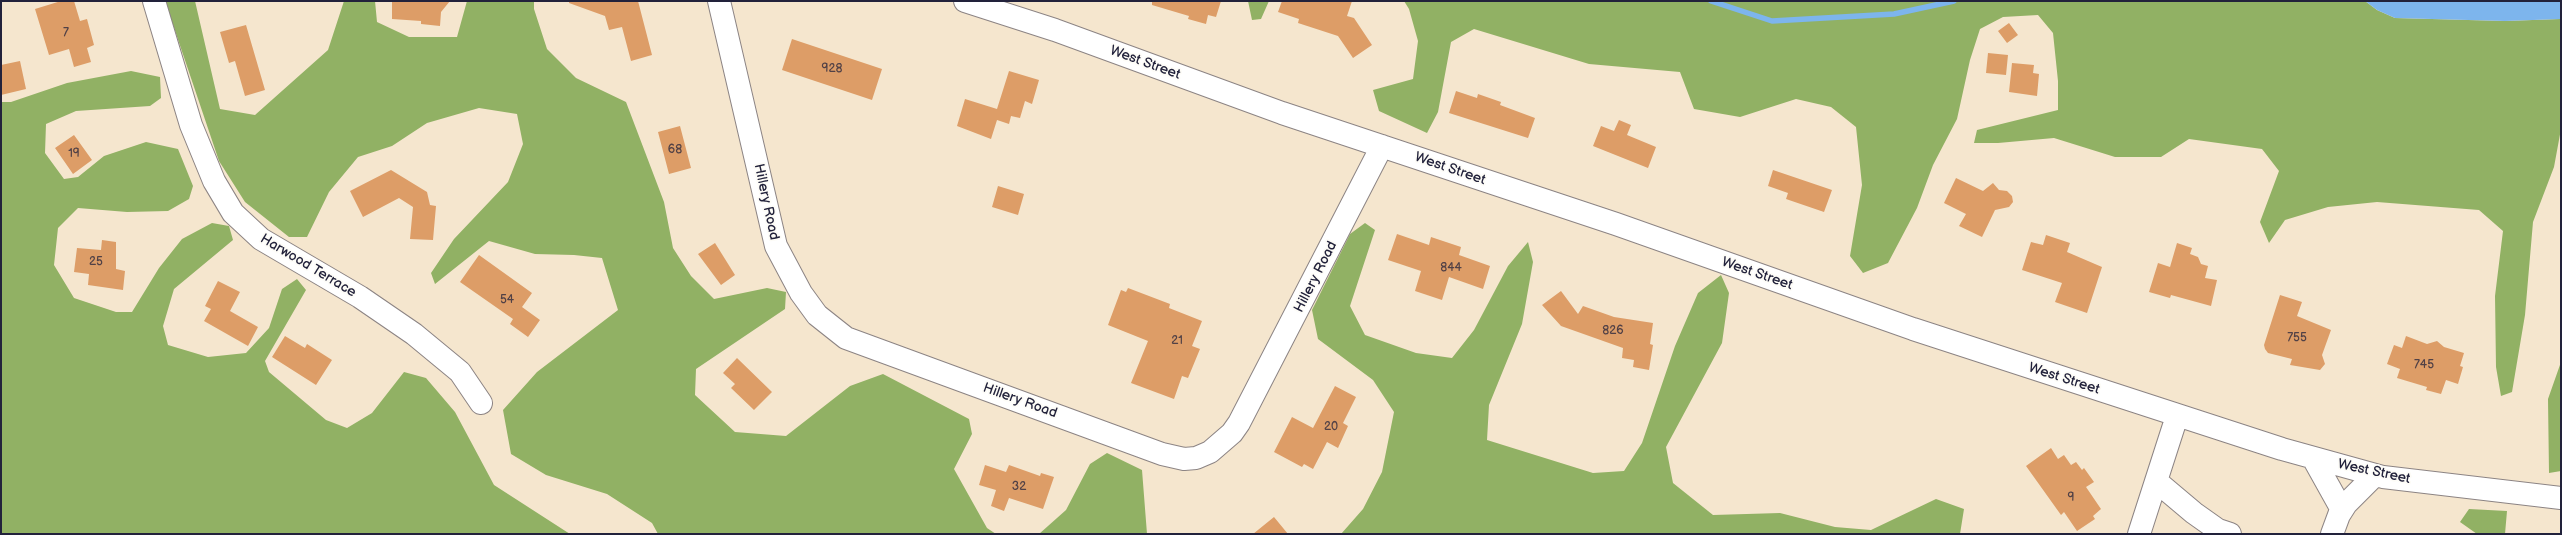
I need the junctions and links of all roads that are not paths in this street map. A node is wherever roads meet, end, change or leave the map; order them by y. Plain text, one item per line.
1 (154, 1) edge
2 (719, 1) edge
3 (965, 1) edge
4 (1382, 146) junction
5 (480, 403) dead end
6 (2177, 416) junction
7 (2313, 458) junction
8 (2375, 475) junction
9 (2156, 481) junction
10 (2559, 497) edge
11 (2342, 510) junction
12 (2139, 534) edge
13 (2230, 534) edge
14 (2332, 534) edge

1 - 5 street, Harwood Terrace
2 - 4 street, Hillery Road
3 - 4 street, West Street
4 - 6 street, West Street
6 - 7 street, West Street
6 - 9 street
7 - 8 street, West Street
7 - 11 street
8 - 10 street, West Street
8 - 11 street
9 - 12 street
9 - 13 street
11 - 14 street

